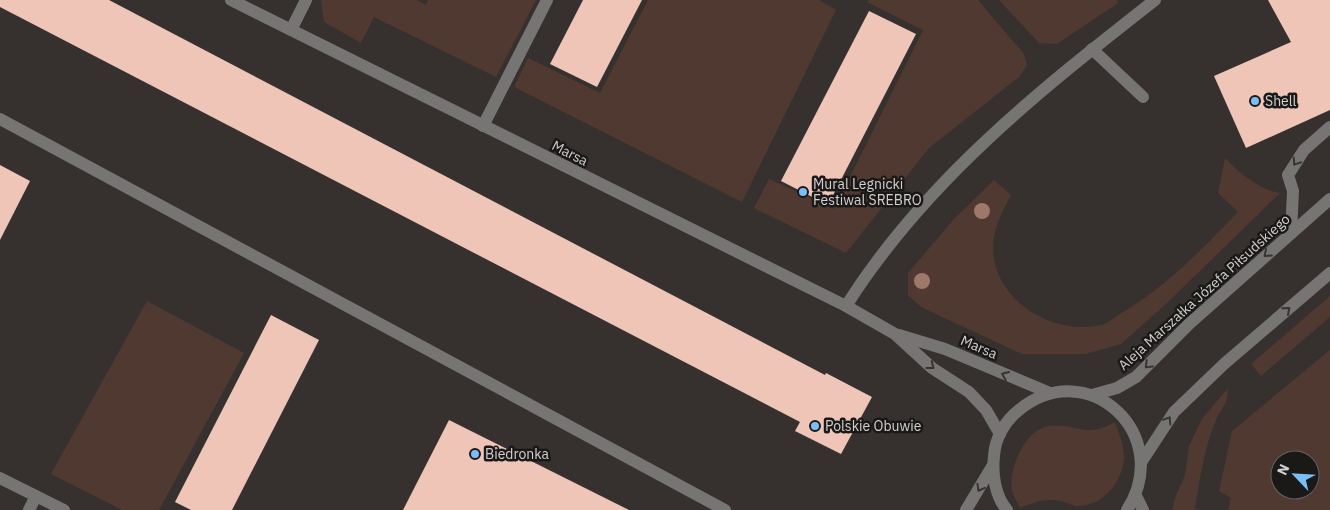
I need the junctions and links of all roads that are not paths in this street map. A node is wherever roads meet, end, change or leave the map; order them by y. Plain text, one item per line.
1 (231, 0) edge
2 (306, 0) edge
3 (547, 0) edge
4 (1155, 0) edge
5 (291, 30) junction
6 (1092, 49) junction
7 (1143, 97) dead end
8 (0, 119) edge
9 (483, 126) junction
10 (1330, 127) edge
11 (1330, 200) edge
12 (1291, 233) junction
13 (1330, 273) edge
14 (846, 306) junction
15 (895, 334) junction
16 (1050, 393) junction
17 (1092, 395) junction
18 (1000, 434) junction
19 (1142, 461) junction
20 (993, 465) junction
21 (0, 478) edge
22 (36, 496) junction
23 (1136, 496) junction
24 (29, 510) edge
25 (64, 510) edge
26 (725, 510) edge
27 (966, 510) edge
28 (1007, 510) edge
29 (1127, 510) edge
30 (1143, 510) edge

1 - 5 street, Marsa
2 - 5 street
3 - 9 street
4 - 6 street
5 - 9 street, Marsa
6 - 7 street
6 - 14 street
8 - 26 street
9 - 14 street, Marsa
10 -> 12 street
11 - 12 street, Aleja Marszałka Józefa Piłsudskiego
12 -> 17 street, Aleja Marszałka Józefa Piłsudskiego
19 -> 13 street
14 - 15 street, Marsa
16 -> 15 street, Marsa
15 -> 18 street, Marsa
16 - 17 street
16 - 18 street
17 - 19 street
18 - 20 street
19 - 23 street
20 -> 27 street
20 - 28 street
21 - 22 street
22 - 24 street
22 - 25 street
23 - 29 street
23 - 30 street

